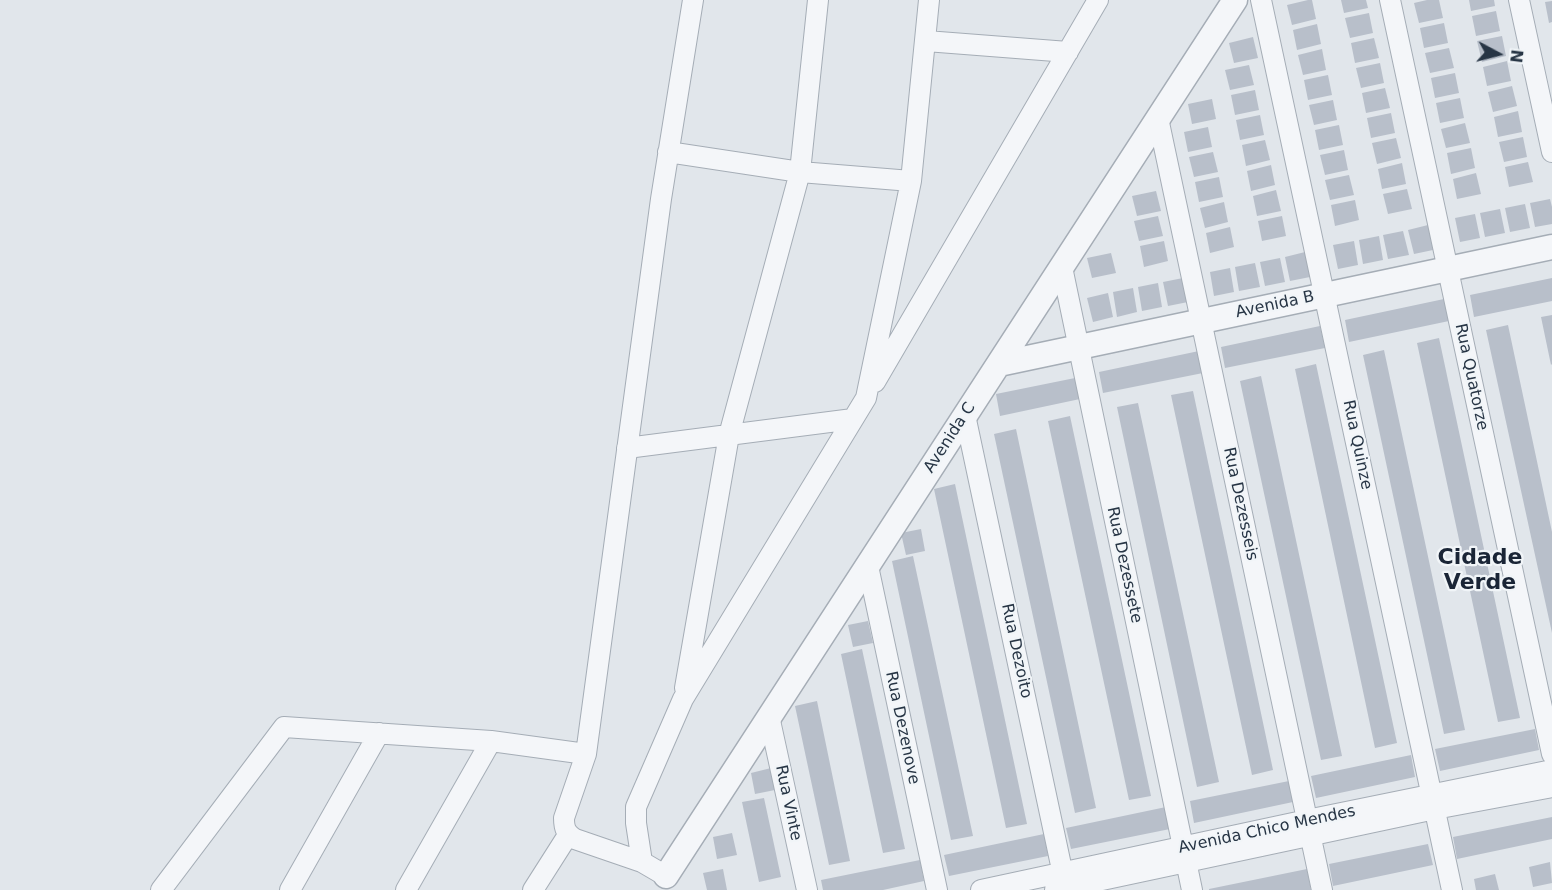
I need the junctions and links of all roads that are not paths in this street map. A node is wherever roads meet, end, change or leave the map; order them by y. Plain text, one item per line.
1 (693, 0) edge
2 (818, 0) edge
3 (930, 0) edge
4 (1098, 0) edge
5 (1235, 0) edge
6 (1261, 0) edge
7 (1390, 0) edge
8 (1519, 0) edge
9 (926, 41) junction
10 (1068, 52) junction
11 (1158, 118) junction
12 (668, 152) junction
13 (1552, 152) edge
14 (800, 172) junction
15 (911, 181) junction
16 (1552, 247) edge
17 (1062, 267) junction
18 (1448, 269) junction
19 (1324, 295) junction
20 (1201, 321) junction
21 (1078, 347) junction
22 (999, 364) junction
23 (866, 398) junction
24 (965, 415) junction
25 (853, 419) junction
26 (729, 435) junction
27 (627, 448) junction
28 (868, 566) junction
29 (683, 699) junction
30 (770, 716) junction
31 (379, 733) junction
32 (491, 741) junction
33 (586, 754) junction
34 (1552, 754) edge
35 (1552, 770) edge
36 (1552, 787) edge
37 (1433, 802) junction
38 (1308, 828) junction
39 (568, 834) junction
40 (1184, 855) junction
41 (642, 862) junction
42 (664, 885) edge
43 (1062, 885) edge
44 (161, 890) edge
45 (290, 890) edge
46 (406, 890) edge
47 (533, 890) edge
48 (807, 890) edge
49 (937, 890) edge
50 (981, 890) edge
51 (1192, 890) edge
52 (1322, 890) edge
53 (1452, 890) edge

1 - 12 street
2 - 14 street
3 - 9 street
4 - 10 street
5 - 11 street, Avenida C
6 - 19 street, Rua Quinze
7 - 18 street, Rua Quatorze
8 - 13 street
9 - 10 street
9 - 15 street
10 - 23 street
11 - 17 street, Avenida C
11 - 20 street, Rua Dezesseis
12 - 14 street
12 - 27 street
14 - 15 street
14 - 26 street
15 - 23 street
16 - 18 street, Avenida B
17 - 21 street, Rua Dezessete
17 - 22 street, Avenida C
18 - 19 street, Avenida B
18 - 34 street, Rua Quatorze
19 - 20 street, Avenida B
19 - 37 street, Rua Quinze
20 - 21 street, Avenida B
20 - 38 street, Rua Dezesseis
21 - 22 street, Avenida B
21 - 40 street, Rua Dezessete
22 - 24 street, Avenida C
23 - 25 street
24 - 28 street, Avenida C
24 - 43 street, Rua Dezoito
25 - 26 street
25 - 29 street
26 - 27 street
26 - 29 street
27 - 33 street
28 - 30 street, Avenida C
28 - 49 street, Rua Dezenove
29 - 41 street
30 - 42 street, Avenida C
30 - 48 street, Rua Vinte
31 - 32 street
31 - 44 street
31 - 45 street
32 - 33 street
32 - 46 street
33 - 39 street
35 - 37 street, Avenida Chico Mendes
36 - 37 street, Avenida Chico Mendes
37 - 38 street, Avenida Chico Mendes
37 - 53 street, Rua Quinze
38 - 40 street, Avenida Chico Mendes
38 - 52 street, Rua Dezesseis
39 - 41 street
39 - 47 street
40 - 43 street, Avenida Chico Mendes
40 - 51 street, Rua Dezessete
41 - 42 street
43 - 50 street, Avenida Chico Mendes

